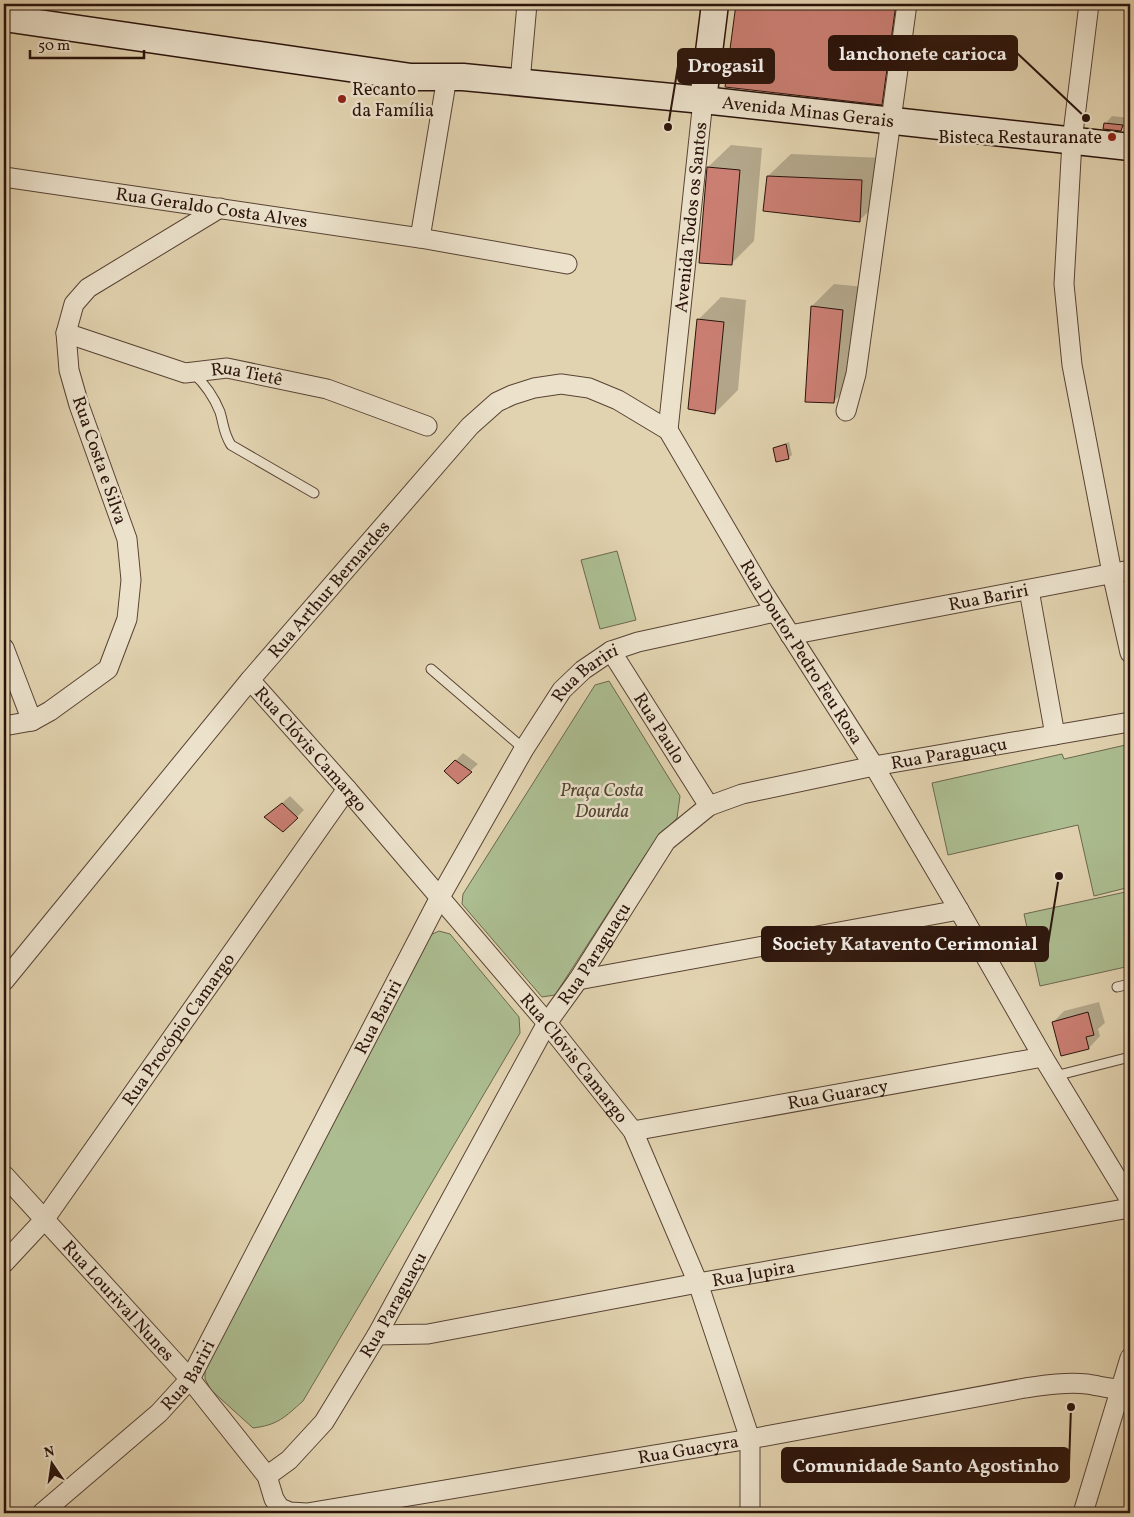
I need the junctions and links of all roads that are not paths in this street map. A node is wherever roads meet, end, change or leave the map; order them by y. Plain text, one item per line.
1 (528, 4) edge
2 (714, 4) edge
3 (907, 4) edge
4 (1089, 4) edge
5 (4, 18) edge
6 (4, 34) edge
7 (520, 82) junction
8 (446, 84) junction
9 (703, 100) junction
10 (890, 122) junction
11 (1072, 141) junction
12 (1130, 147) edge
13 (4, 177) edge
14 (220, 208) junction
15 (420, 238) junction
16 (568, 264) dead end
17 (66, 333) junction
18 (193, 373) junction
19 (512, 395) joint
20 (846, 411) dead end
21 (427, 426) dead end
22 (668, 430) junction
23 (314, 493) dead end
24 (1130, 570) edge
25 (1112, 573) junction
26 (1029, 590) junction
27 (775, 612) junction
28 (790, 635) junction
29 (1130, 647) edge
30 (4, 648) edge
31 (611, 651) junction
32 (431, 669) dead end
33 (250, 680) junction
34 (32, 721) junction
35 (1130, 722) edge
36 (4, 726) edge
37 (1055, 735) junction
38 (524, 749) junction
39 (874, 766) junction
40 (347, 789) junction
41 (709, 806) junction
42 (440, 897) junction
43 (959, 910) junction
44 (578, 980) junction
45 (4, 981) edge
46 (1130, 984) edge
47 (1117, 987) dead end
48 (548, 1023) junction
49 (1043, 1057) junction
50 (1130, 1057) edge
51 (1055, 1076) junction
52 (632, 1131) junction
53 (4, 1175) edge
54 (1130, 1200) edge
55 (1130, 1208) edge
56 (44, 1220) junction
57 (4, 1263) edge
58 (698, 1283) junction
59 (377, 1335) junction
60 (1130, 1358) edge
61 (190, 1379) junction
62 (1125, 1389) edge
63 (750, 1439) junction
64 (267, 1476) junction
65 (278, 1511) edge
66 (42, 1513) edge
67 (750, 1513) edge
68 (1083, 1513) edge

1 - 7 street
2 - 9 street, Avenida Todos os Santos
3 - 10 street
4 - 11 street
5 - 8 street
6 - 8 street
7 - 8 street, Avenida Minas Gerais
7 - 9 street, Avenida Minas Gerais
8 - 15 street
9 - 10 street, Avenida Minas Gerais
9 - 22 street, Avenida Todos os Santos
10 - 11 street, Avenida Minas Gerais
10 - 20 street
11 - 12 street, Avenida Minas Gerais
11 - 25 street
13 - 14 street, Rua Geraldo Costa Alves
14 - 15 street, Rua Geraldo Costa Alves
14 - 17 street, Rua Costa e Silva
15 - 16 street, Rua Geraldo Costa Alves
17 - 18 street, Rua Tietê
17 - 34 street, Rua Costa e Silva
18 - 21 street, Rua Tietê
18 - 23 lane
19 - 22 street, Rua Doutor Pedro Feu Rosa
19 - 33 street, Rua Arthur Bernardes
22 - 27 street, Rua Doutor Pedro Feu Rosa
24 - 25 street, Rua Bariri
25 - 26 street, Rua Bariri
25 - 29 street
26 - 28 street, Rua Bariri
26 - 37 street
27 - 28 street, Rua Doutor Pedro Feu Rosa
27 - 31 street, Rua Bariri
28 - 39 street, Rua Doutor Pedro Feu Rosa
30 - 34 street
31 - 38 street, Rua Bariri
31 - 41 street, Rua Paulo
32 - 38 lane
33 - 40 street, Rua Clóvis Camargo
33 - 45 street, Rua Arthur Bernardes
34 - 36 street, Rua Costa e Silva
35 - 37 street, Rua Paraguaçu
37 - 39 street, Rua Paraguaçu
38 - 42 street, Rua Bariri
39 - 41 street, Rua Paraguaçu
39 - 43 street, Rua Doutor Pedro Feu Rosa
40 - 42 street, Rua Clóvis Camargo
40 - 56 street, Rua Procópio Camargo
41 - 44 street, Rua Paraguaçu
42 - 48 street, Rua Clóvis Camargo
42 - 61 street, Rua Bariri
43 - 44 street
43 - 49 street, Rua Doutor Pedro Feu Rosa
44 - 48 street, Rua Paraguaçu
46 - 47 lane
48 - 52 street, Rua Clóvis Camargo
48 - 59 street, Rua Paraguaçu
49 - 51 street, Rua Doutor Pedro Feu Rosa
49 - 52 street, Rua Guaracy
50 - 51 lane
51 - 54 street, Rua Doutor Pedro Feu Rosa
52 - 58 street, Rua Clóvis Camargo
53 - 56 street, Rua Lourival Nunes
55 - 58 street, Rua Jupira
56 - 57 street, Rua Procópio Camargo
56 - 61 street, Rua Lourival Nunes
58 - 59 street, Rua Jupira
58 - 63 street, Rua Clóvis Camargo
59 - 64 street, Rua Paraguaçu
60 - 62 street
61 - 64 street, Rua Lourival Nunes
61 - 66 street, Rua Bariri
62 - 63 street, Rua Guacyra
62 - 68 street
63 - 65 street, Rua Guacyra
63 - 67 street, Rua Clóvis Camargo
64 - 65 street, Rua Guacyra

